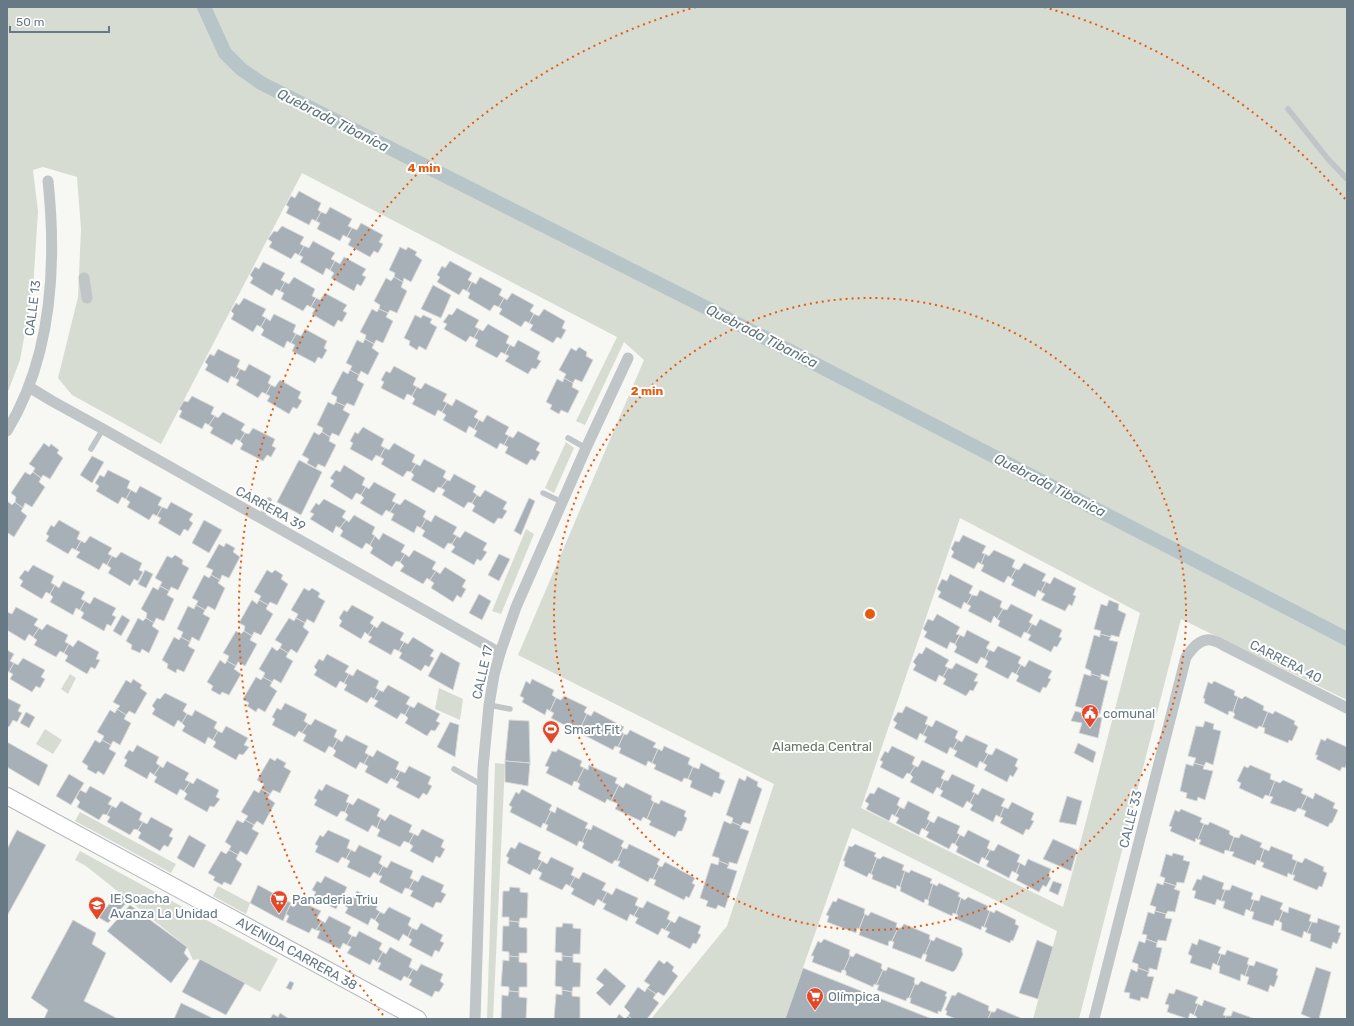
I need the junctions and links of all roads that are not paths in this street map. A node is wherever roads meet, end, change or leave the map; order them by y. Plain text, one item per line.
1 (1288, 109) dead end
2 (1347, 179) edge
3 (48, 181) dead end
4 (84, 278) dead end
5 (87, 298) dead end
6 (628, 358) dead end
7 (29, 387) junction
8 (103, 429) junction
9 (7, 431) edge
10 (568, 438) dead end
11 (586, 448) junction
12 (91, 449) dead end
13 (542, 493) dead end
14 (269, 500) dead end
15 (562, 502) junction
16 (260, 518) junction
17 (1211, 640) joint
18 (500, 653) junction
19 (489, 705) junction
20 (1347, 708) edge
21 (510, 709) dead end
22 (454, 769) dead end
23 (482, 785) junction
24 (7, 796) edge
25 (418, 1019) edge
26 (475, 1019) edge
27 (1094, 1019) edge

1 - 2 lane
3 - 7 street, CALLE 13
4 - 5 street
6 - 11 street, CALLE 17
7 - 8 street, CARRERA 39
7 - 9 street, CALLE 13
8 - 12 lane
8 - 16 street, CARRERA 39
10 - 11 lane
11 - 15 street, CALLE 17
13 - 15 lane
14 - 16 lane
15 - 18 street, CALLE 17
16 - 18 street, CARRERA 39
17 - 20 street, CARRERA 40
17 - 27 street, CALLE 33
18 - 19 street, CALLE 17
19 - 21 lane
19 - 23 street, CALLE 17
22 - 23 lane
23 - 26 street, CALLE 17
24 - 25 main road, AVENIDA CARRERA 38

